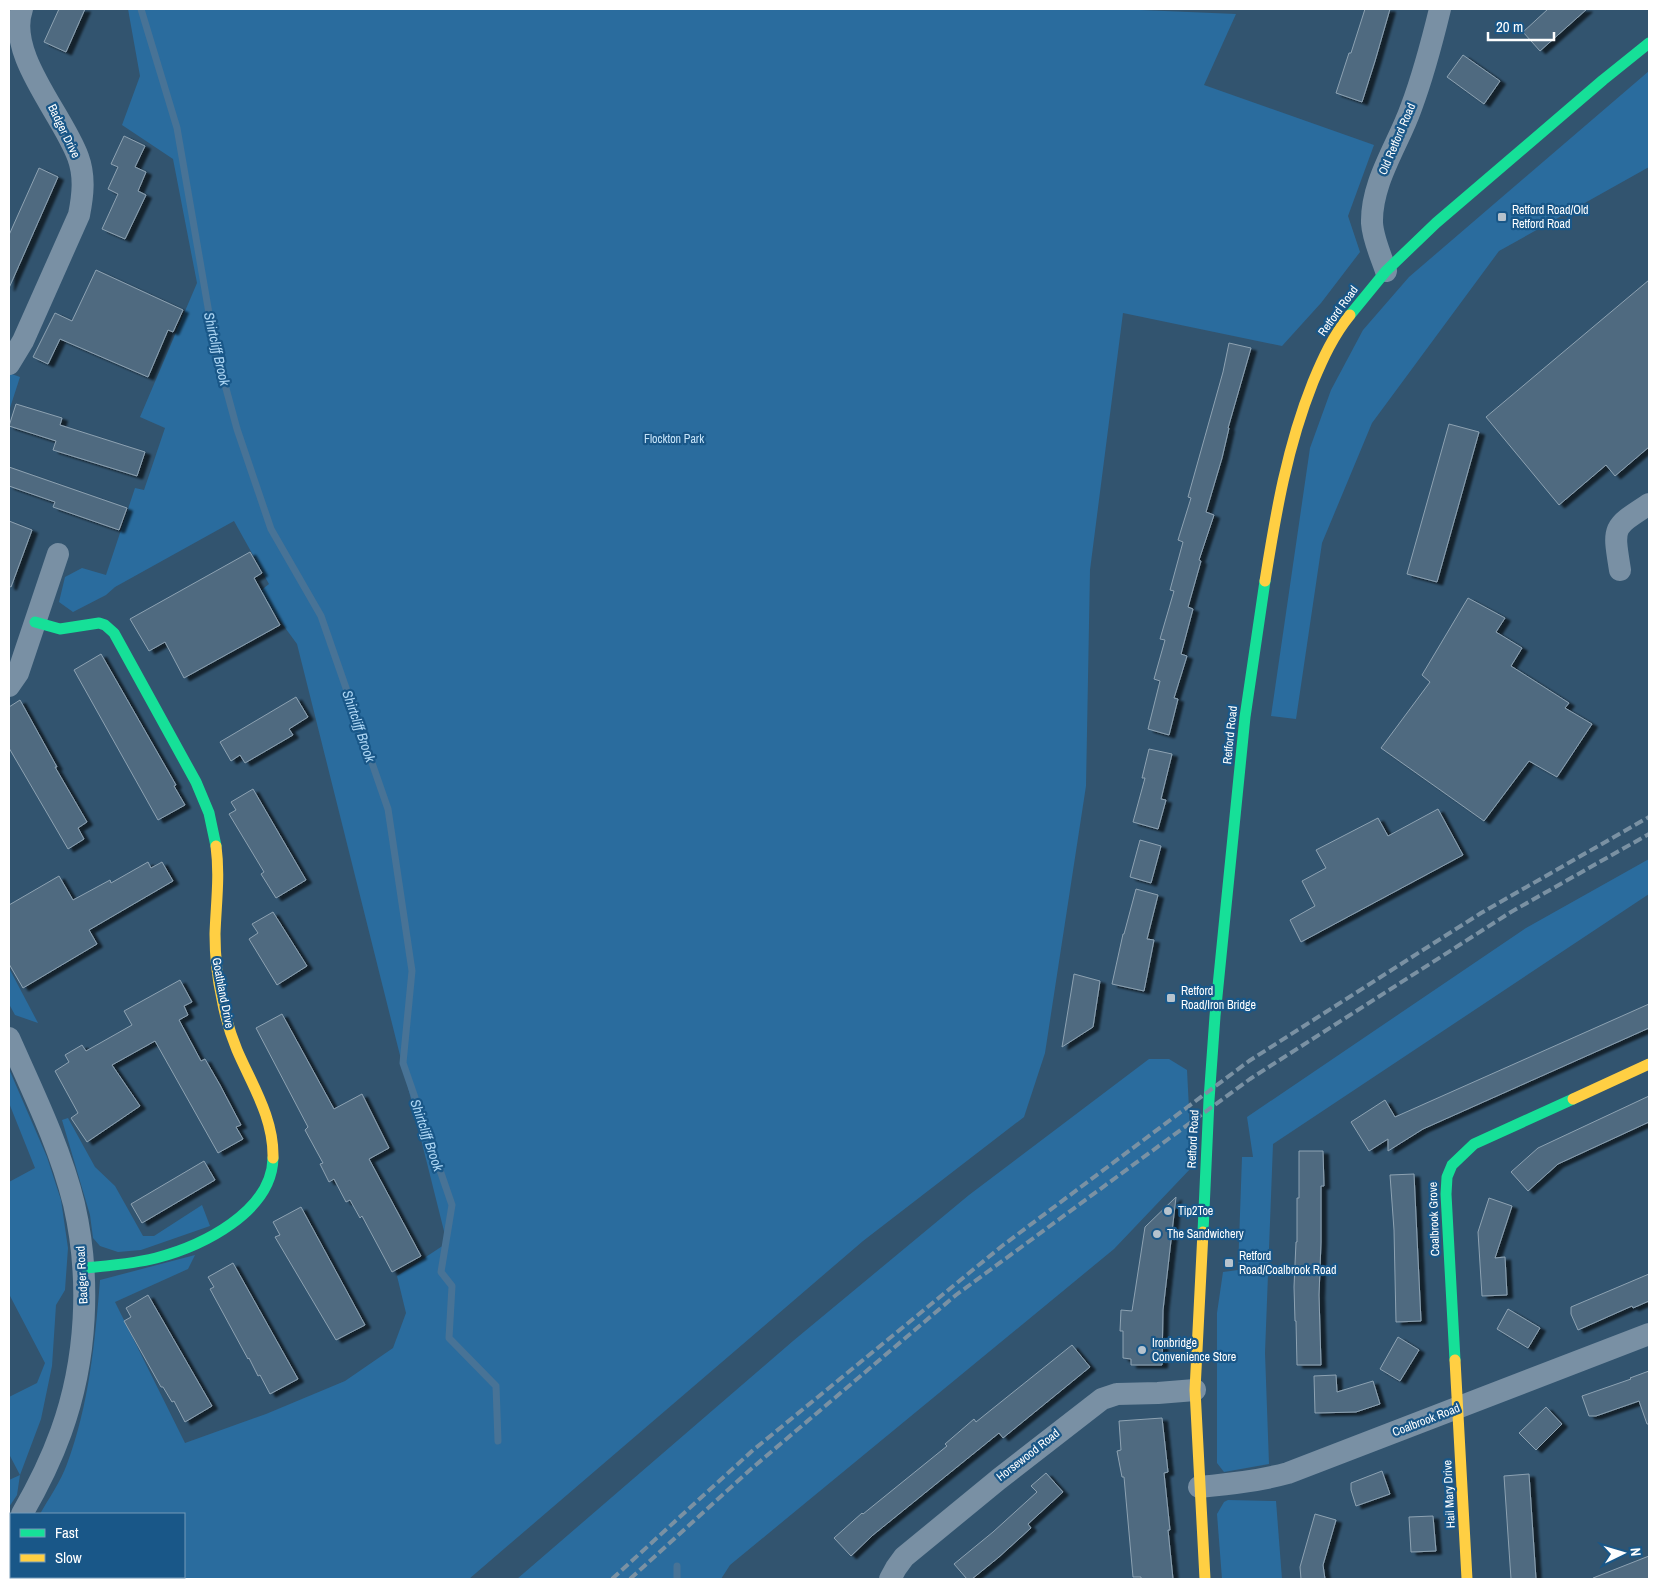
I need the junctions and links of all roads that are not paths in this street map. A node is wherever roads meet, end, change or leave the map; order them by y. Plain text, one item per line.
1 (22, 9) edge
2 (1440, 9) edge
3 (1649, 43) edge
4 (1386, 271) junction
5 (9, 364) edge
6 (1649, 504) edge
7 (58, 554) dead end
8 (1620, 570) dead end
9 (35, 622) junction
10 (9, 686) edge
11 (9, 1038) edge
12 (1649, 1064) edge
13 (84, 1268) junction
14 (1649, 1334) edge
15 (1196, 1390) junction
16 (1458, 1408) junction
17 (1199, 1487) junction
18 (23, 1513) edge
19 (890, 1579) edge
20 (1205, 1579) edge
21 (1467, 1579) edge

1 - 5 street, Badger Drive
2 - 4 street, Old Retford Road
3 - 4 main road, Retford Road
4 - 15 main road, Retford Road
6 - 8 street
7 - 9 street
9 - 10 street
9 - 13 main road, Goathland Drive
11 - 13 street, Badger Road
12 - 16 main road, Coalbrook Grove
13 - 18 street, Badger Road
14 - 16 street, Coalbrook Road
15 - 17 main road, Retford Road
15 - 19 street, Horsewood Road
16 - 17 street, Coalbrook Road
16 - 21 main road, Hail Mary Drive
17 - 20 main road, Retford Road

